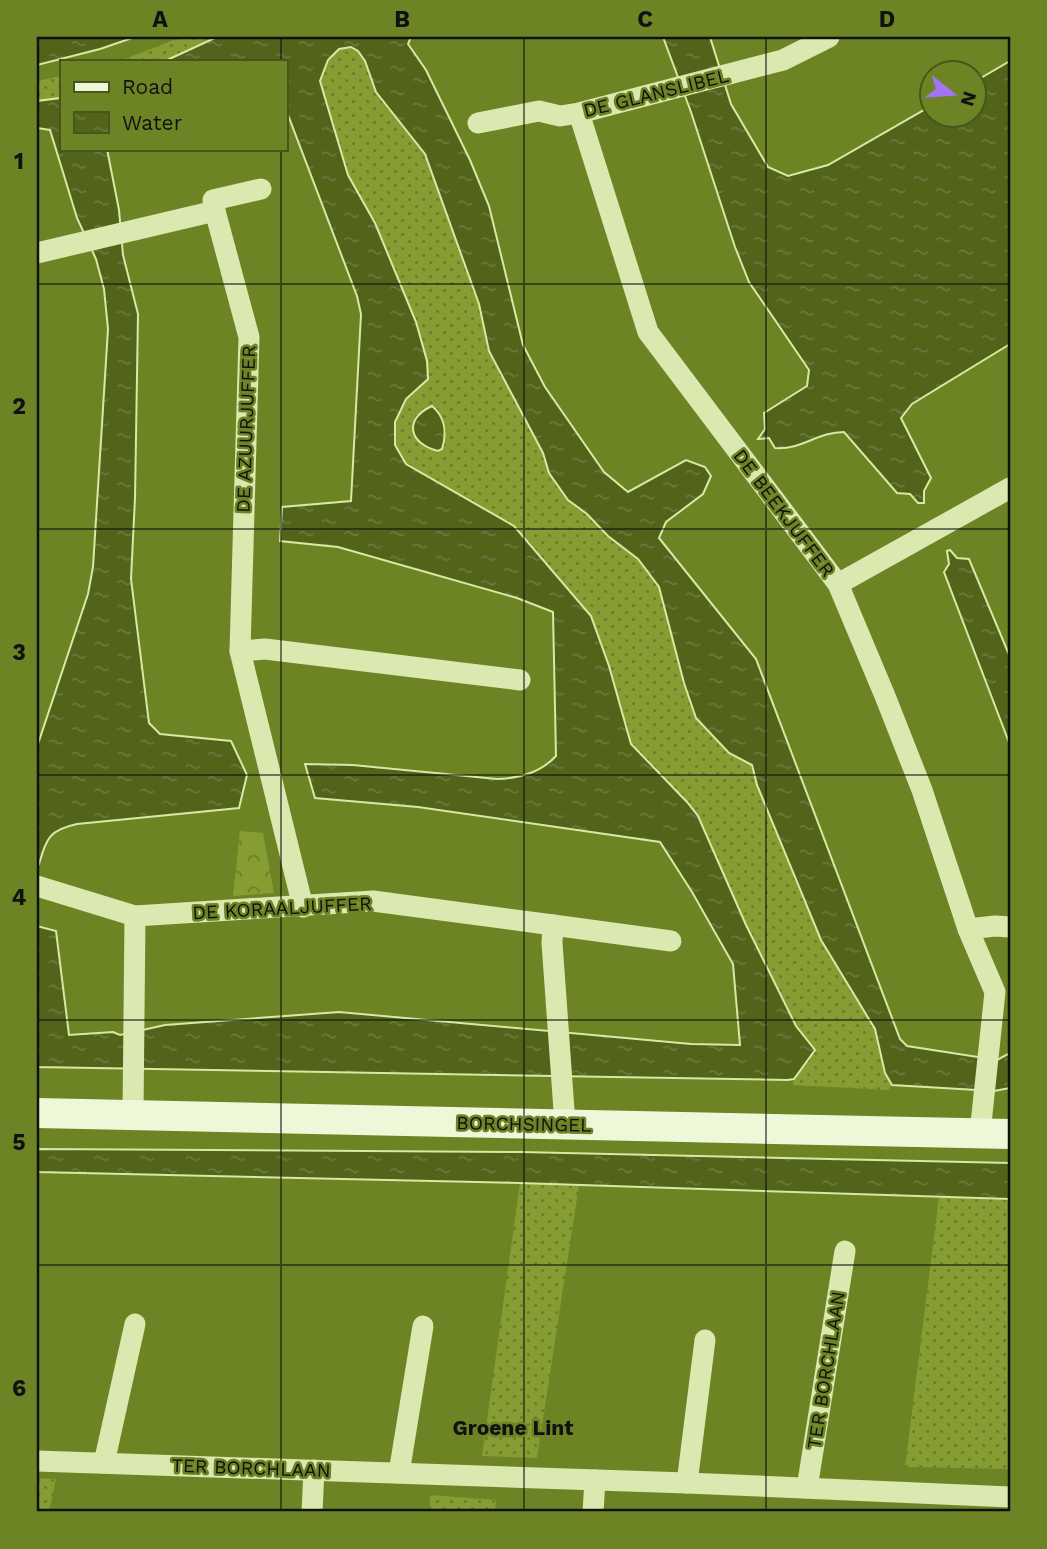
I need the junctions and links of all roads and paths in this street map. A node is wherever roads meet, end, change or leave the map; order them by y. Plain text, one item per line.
1 (828, 37) edge
2 (579, 113) junction
3 (478, 123) dead end
4 (261, 189) dead end
5 (215, 211) junction
6 (37, 253) edge
7 (1010, 488) edge
8 (838, 584) junction
9 (240, 651) junction
10 (520, 680) dead end
11 (37, 886) edge
12 (303, 906) junction
13 (135, 916) junction
14 (553, 925) junction
15 (1010, 927) edge
16 (968, 929) junction
17 (671, 941) dead end
18 (37, 1113) edge
19 (133, 1115) junction
20 (565, 1124) junction
21 (980, 1133) junction
22 (1010, 1134) edge
23 (845, 1251) dead end
24 (135, 1324) dead end
25 (423, 1326) dead end
26 (705, 1340) dead end
27 (37, 1461) edge
28 (104, 1463) junction
29 (314, 1470) junction
30 (399, 1473) junction
31 (594, 1480) junction
32 (687, 1483) junction
33 (807, 1488) junction
34 (1010, 1497) edge
35 (312, 1512) edge
36 (593, 1512) edge
37 (1009, 1512) edge

1 - 2 street, DE GLANSLIBEL
2 - 3 street, DE GLANSLIBEL
2 - 8 street, DE BEEKJUFFER
4 - 5 street
5 - 6 street
5 - 9 street, DE AZUURJUFFER
7 - 8 street
8 - 16 street, DE BEEKJUFFER
9 - 10 street
9 - 12 street, DE AZUURJUFFER
11 - 13 street, DE KORAALJUFFER
12 - 13 street, DE KORAALJUFFER
12 - 14 street, DE KORAALJUFFER
13 - 19 street
14 - 17 street, DE KORAALJUFFER
14 - 20 street
15 - 16 street
16 - 21 street, DE BEEKJUFFER
18 - 19 main road, BORCHSINGEL
19 - 20 main road, BORCHSINGEL
20 - 21 main road, BORCHSINGEL
21 - 22 main road, BORCHSINGEL
23 - 33 street, TER BORCHLAAN
24 - 28 street
25 - 30 street
26 - 32 street
27 - 28 street, TER BORCHLAAN
28 - 29 street, TER BORCHLAAN
29 - 30 street, TER BORCHLAAN
29 - 35 street
30 - 31 street, TER BORCHLAAN
31 - 32 street, TER BORCHLAAN
31 - 36 street
32 - 33 street, TER BORCHLAAN
33 - 34 street, TER BORCHLAAN
34 - 37 street

